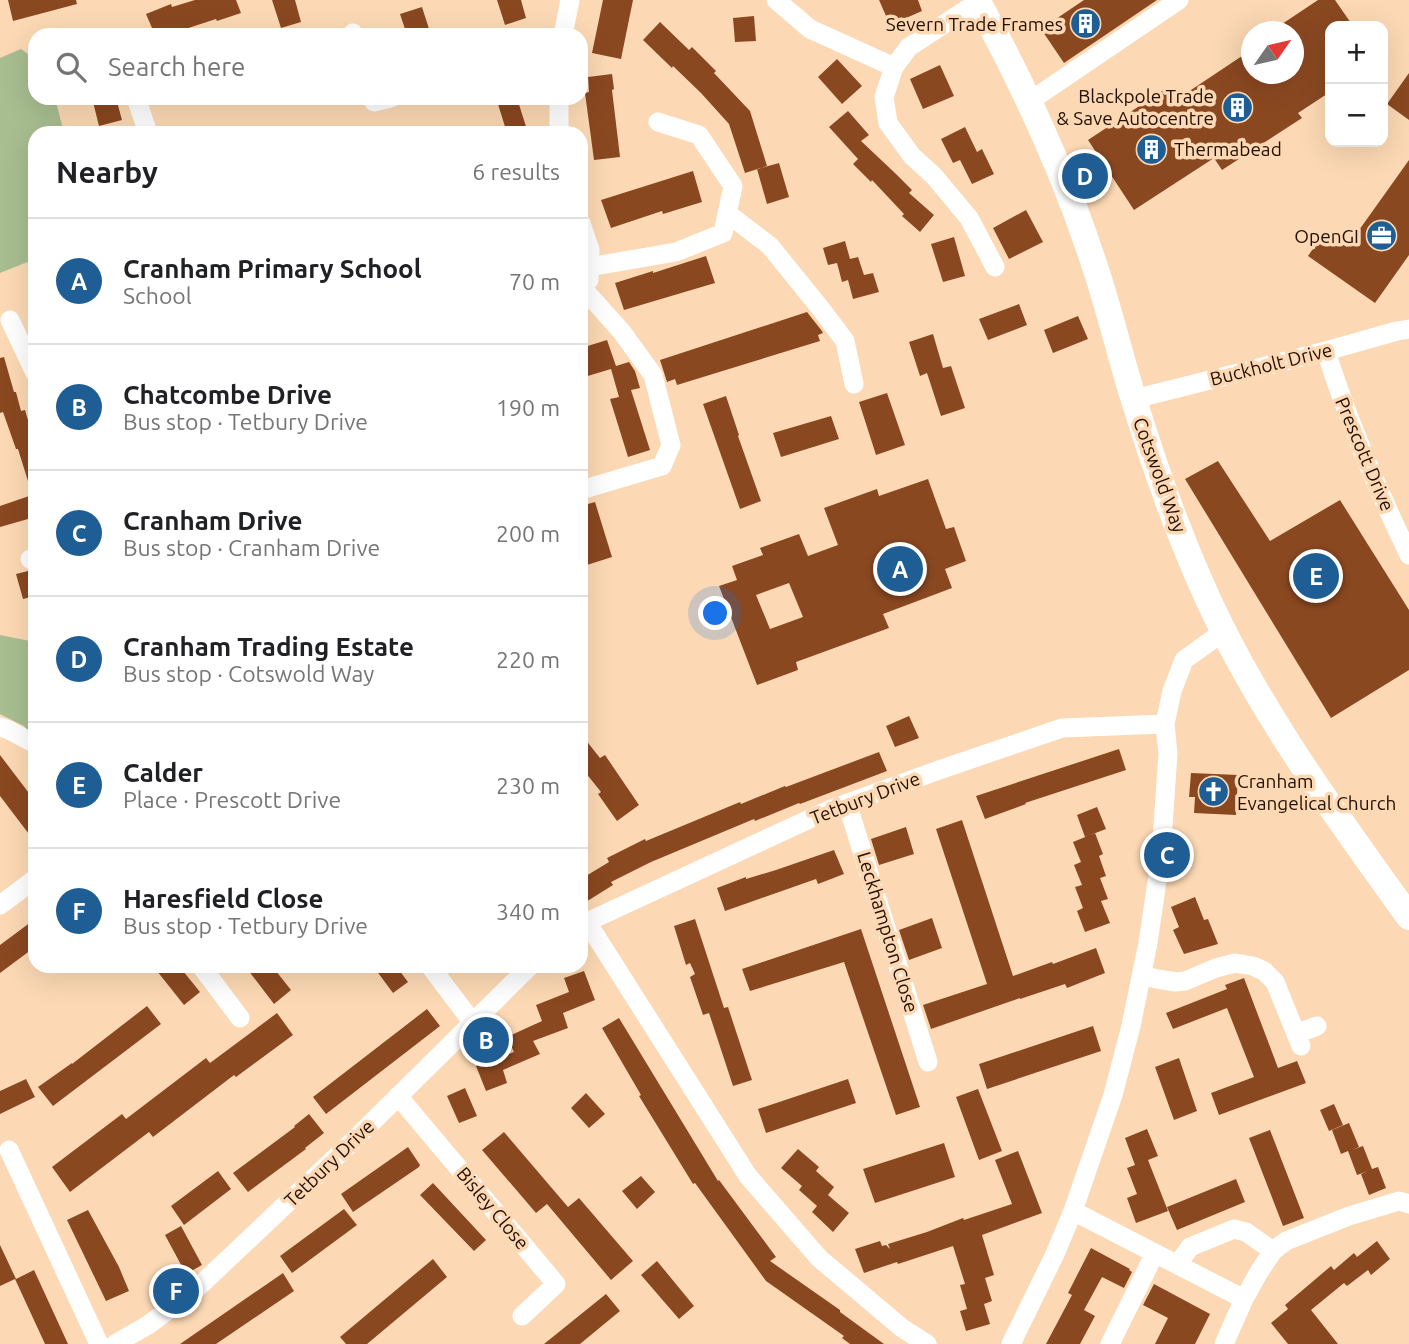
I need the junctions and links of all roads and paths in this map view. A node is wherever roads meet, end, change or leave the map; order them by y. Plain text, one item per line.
1 (570, 0) edge
2 (776, 0) edge
3 (1180, 0) edge
4 (978, 1) edge
5 (564, 28) edge
6 (894, 67) junction
7 (1030, 101) junction
8 (138, 105) edge
9 (559, 105) edge
10 (658, 122) dead end
11 (146, 126) edge
12 (559, 126) edge
13 (727, 213) junction
14 (588, 244) edge
15 (589, 267) junction
16 (995, 267) dead end
17 (588, 273) edge
18 (588, 302) edge
19 (10, 320) dead end
20 (1409, 329) edge
21 (28, 347) edge
22 (1326, 351) junction
23 (854, 384) dead end
24 (1133, 399) junction
25 (588, 488) edge
26 (1409, 555) edge
27 (1223, 632) junction
28 (1165, 724) junction
29 (0, 727) edge
30 (28, 740) edge
31 (847, 803) junction
32 (28, 885) edge
33 (0, 905) edge
34 (1409, 917) edge
35 (588, 923) edge
36 (588, 931) edge
37 (206, 973) edge
38 (435, 973) edge
39 (523, 973) edge
40 (1142, 975) junction
41 (240, 1018) dead end
42 (473, 1023) junction
43 (1317, 1026) dead end
44 (928, 1062) dead end
45 (398, 1096) junction
46 (9, 1150) dead end
47 (1409, 1204) edge
48 (1073, 1210) junction
49 (1273, 1251) junction
50 (1155, 1253) junction
51 (1178, 1264) junction
52 (1244, 1299) junction
53 (522, 1316) dead end
54 (99, 1344) edge
55 (115, 1344) edge
56 (927, 1344) edge
57 (1010, 1344) edge
58 (1110, 1344) edge
59 (1224, 1344) edge

1 - 5 street
2 - 6 street
3 - 7 street
4 - 6 street
4 - 7 main road, Cotswold Way
6 - 16 street
7 - 24 main road, Cotswold Way
8 - 11 street
9 - 12 street
10 - 13 street
13 - 15 street
13 - 23 street
14 - 15 street
15 - 17 street
18 - 25 street
19 - 21 street
20 - 22 street, Buckholt Drive
22 - 24 street, Buckholt Drive
22 - 26 street, Prescott Drive
24 - 27 main road, Cotswold Way
27 - 28 street
27 - 34 main road, Cotswold Way
28 - 31 street, Tetbury Drive
28 - 40 street
29 - 30 street
31 - 35 street, Tetbury Drive
31 - 44 street, Leckhampton Close
32 - 33 street
36 - 56 street
37 - 41 street
38 - 42 street
39 - 42 street, Tetbury Drive
40 - 43 street
40 - 48 street
42 - 45 street, Tetbury Drive
45 - 53 street, Bisley Close
45 - 55 street, Tetbury Drive
46 - 54 street
47 - 49 street
48 - 50 street
48 - 57 street
49 - 51 street
49 - 52 street
50 - 51 street
50 - 58 street
51 - 52 street
52 - 59 street

